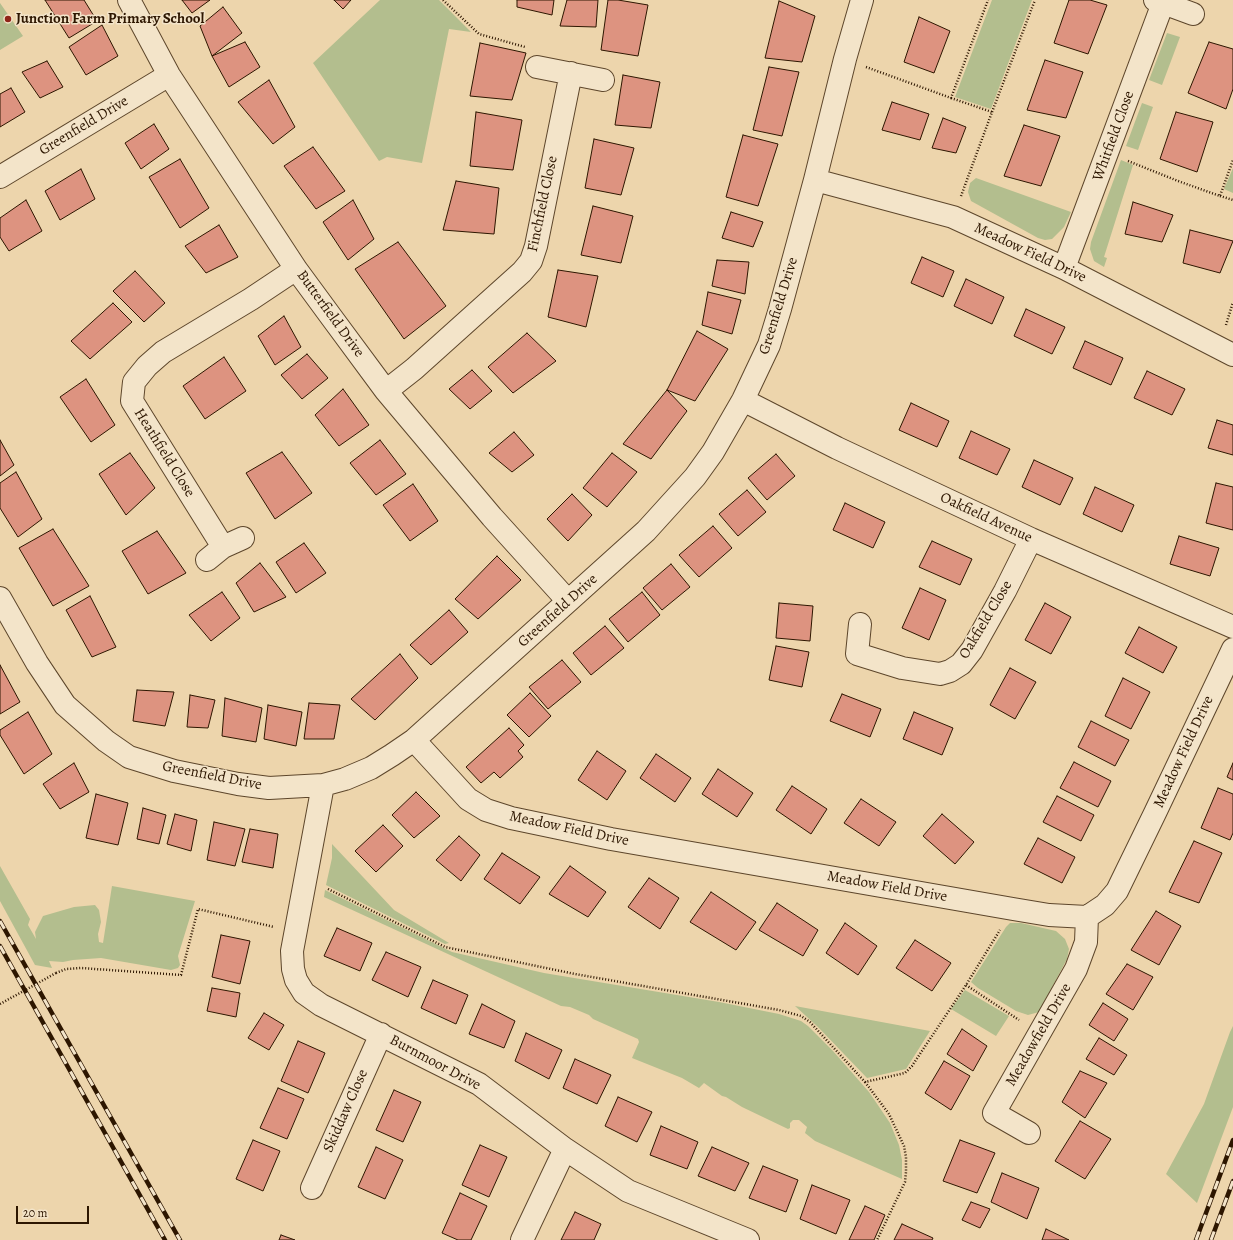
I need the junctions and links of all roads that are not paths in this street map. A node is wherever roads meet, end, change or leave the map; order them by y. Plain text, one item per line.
1 (129, 0) edge
2 (862, 0) edge
3 (1159, 1) edge
4 (1193, 14) dead end
5 (534, 58) road end
6 (571, 73) junction
7 (169, 75) junction
8 (603, 80) dead end
9 (0, 177) edge
10 (815, 180) junction
11 (1064, 268) junction
12 (296, 269) junction
13 (1233, 355) edge
14 (386, 391) junction
15 (744, 400) junction
16 (243, 538) dead end
17 (1032, 539) junction
18 (0, 598) edge
19 (568, 601) junction
20 (860, 624) dead end
21 (1233, 627) edge
22 (1233, 649) edge
23 (414, 740) junction
24 (322, 785) junction
25 (1087, 917) junction
26 (381, 1034) junction
27 (1029, 1133) dead end
28 (564, 1149) junction
29 (312, 1188) dead end
30 (522, 1240) edge
31 (748, 1240) edge

1 - 7 street, Butterfield Drive
2 - 10 street, Greenfield Drive
3 - 4 street, Whitfield Close
3 - 11 street, Whitfield Close
5 - 6 street
6 - 8 street
6 - 14 street, Finchfield Close
7 - 9 street, Greenfield Drive
7 - 12 street, Butterfield Drive
10 - 11 street, Meadow Field Drive
10 - 15 street, Greenfield Drive
11 - 13 street, Meadow Field Drive
12 - 14 street, Butterfield Drive
12 - 16 street, Heathfield Close
14 - 19 street, Butterfield Drive
15 - 17 street, Oakfield Avenue
15 - 19 street, Greenfield Drive
17 - 20 street, Oakfield Close
17 - 21 street, Oakfield Avenue
18 - 24 street, Greenfield Drive
19 - 23 street, Greenfield Drive
22 - 25 street, Meadow Field Drive
23 - 24 street, Greenfield Drive
23 - 25 street, Meadow Field Drive
24 - 26 street, Burnmoor Drive
25 - 27 street, Meadowfield Drive
26 - 28 street, Burnmoor Drive
26 - 29 street, Skiddaw Close
28 - 30 street
28 - 31 street, Burnmoor Drive

